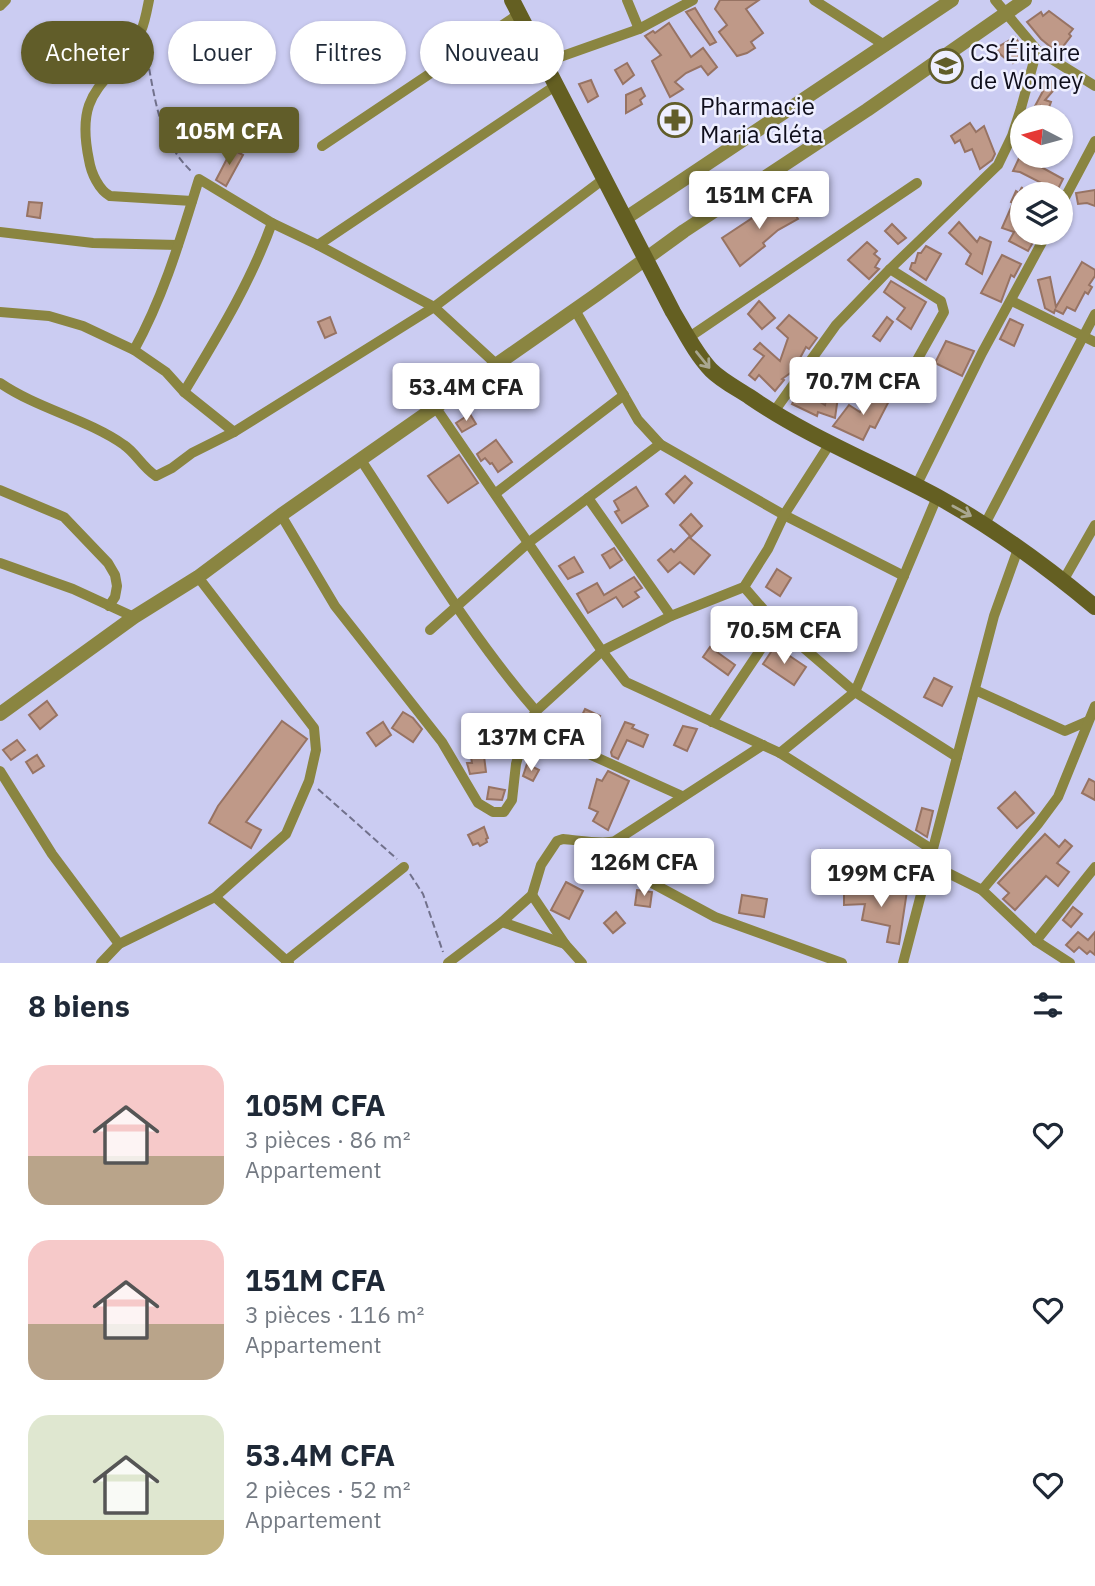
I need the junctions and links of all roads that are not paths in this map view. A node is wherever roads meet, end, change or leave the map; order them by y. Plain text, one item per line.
1 (6, 0) edge
2 (149, 0) edge
3 (626, 0) edge
4 (693, 0) edge
5 (814, 0) edge
6 (952, 0) edge
7 (995, 0) edge
8 (1026, 0) edge
9 (0, 6) edge
10 (515, 7) edge
11 (1006, 13) junction
12 (639, 29) junction
13 (886, 46) junction
14 (1037, 50) junction
15 (564, 56) edge
16 (555, 86) joint
17 (1095, 86) edge
18 (1095, 141) edge
19 (322, 146) dead end
20 (605, 178) junction
21 (1073, 182) edge
22 (917, 183) dead end
23 (192, 201) junction
24 (626, 218) junction
25 (272, 223) junction
26 (0, 232) edge
27 (318, 244) junction
28 (178, 245) junction
29 (1041, 245) edge
30 (646, 257) junction
31 (890, 269) junction
32 (1012, 300) junction
33 (434, 307) junction
34 (575, 310) junction
35 (0, 312) edge
36 (1095, 314) edge
37 (1084, 336) junction
38 (688, 338) junction
39 (1095, 342) edge
40 (134, 350) junction
41 (496, 364) junction
42 (912, 369) dead end
43 (0, 383) edge
44 (184, 392) junction
45 (624, 395) junction
46 (436, 408) junction
47 (773, 413) junction
48 (234, 432) junction
49 (660, 444) junction
50 (829, 445) junction
51 (361, 460) junction
52 (916, 486) junction
53 (0, 490) edge
54 (496, 494) junction
55 (937, 497) junction
56 (589, 498) junction
57 (281, 515) junction
58 (784, 515) junction
59 (985, 524) junction
60 (1095, 526) edge
61 (528, 543) junction
62 (1018, 549) junction
63 (0, 563) edge
64 (904, 576) junction
65 (198, 577) junction
66 (1063, 581) junction
67 (744, 587) junction
68 (108, 606) junction
69 (457, 606) junction
70 (1095, 607) edge
71 (671, 616) junction
72 (134, 617) junction
73 (777, 625) junction
74 (430, 630) dead end
75 (602, 651) junction
76 (975, 690) junction
77 (855, 692) junction
78 (1095, 706) edge
79 (536, 711) junction
80 (0, 713) edge
81 (1088, 721) junction
82 (712, 722) junction
83 (527, 726) junction
84 (763, 746) junction
85 (780, 753) junction
86 (957, 757) junction
87 (0, 771) edge
88 (682, 796) junction
89 (933, 850) junction
90 (930, 864) junction
91 (404, 867) dead end
92 (1095, 867) edge
93 (626, 869) dead end
94 (982, 890) junction
95 (532, 895) junction
96 (215, 897) junction
97 (502, 922) junction
98 (1036, 941) junction
99 (119, 944) junction
100 (565, 944) junction
101 (816, 958) edge
102 (287, 962) edge
103 (1068, 962) edge
104 (102, 963) edge
105 (448, 963) edge
106 (582, 963) edge
107 (842, 963) edge
108 (903, 963) edge

1 - 9 street
2 - 23 street
3 - 12 street
4 - 12 street
5 - 13 street
6 - 13 street
7 - 11 street
8 - 11 street
10 - 19 street
11 - 14 street
11 - 30 street
12 - 15 street
13 - 24 street
14 - 17 street
14 - 31 street
16 - 20 main road
16 - 27 street
18 - 21 street
20 - 24 main road
20 - 33 street
22 - 38 street
23 - 25 street
23 - 28 street
24 - 30 main road
25 - 27 street
25 - 44 street
26 - 28 street
27 - 33 street
28 - 40 street
29 - 32 street
30 - 34 street
30 - 38 main road
31 - 42 street
31 - 47 street
32 - 37 street
32 - 52 street
33 - 41 street
33 - 48 street
34 - 41 street
34 - 45 street
35 - 40 street
36 - 37 street
37 - 39 street
37 - 59 street
38 -> 47 main road
40 - 44 street
41 - 46 street
43 - 48 street
44 - 48 street
45 - 49 street
45 - 54 street
46 - 51 street
46 - 54 street
47 - 50 main road
49 - 56 street
49 - 58 street
50 - 52 main road
50 - 58 street
51 - 57 street
51 - 69 street
52 - 55 main road
53 - 68 street
54 - 61 street
55 -> 59 main road
55 - 64 street
56 - 61 street
56 - 71 street
57 - 65 street
57 - 83 street
58 - 64 street
58 - 67 street
59 - 62 main road
60 - 66 street
61 - 69 street
61 - 75 street
62 - 66 main road
62 - 76 street
63 - 68 street
64 - 77 street
65 - 72 street
65 - 96 street
66 - 70 main road
67 - 71 street
67 - 73 street
68 - 72 street
69 - 74 street
69 - 79 street
71 - 75 street
72 - 80 street
73 - 77 street
73 - 82 street
75 - 79 street
75 - 82 street
76 - 81 street
76 - 86 street
77 - 85 street
77 - 86 street
78 - 81 street
79 - 83 street
81 - 94 street
82 - 84 street
83 - 88 street
84 - 85 street
84 - 88 street
85 - 89 street
86 - 89 street
87 - 99 street
88 - 95 street
89 - 90 street
90 - 94 street
90 - 108 street
91 - 102 street
92 - 98 street
93 - 101 street
94 - 98 street
95 - 97 street
95 - 100 street
96 - 99 street
96 - 102 street
97 - 100 street
97 - 105 street
98 - 103 street
99 - 104 street
100 - 106 street
101 - 107 street

